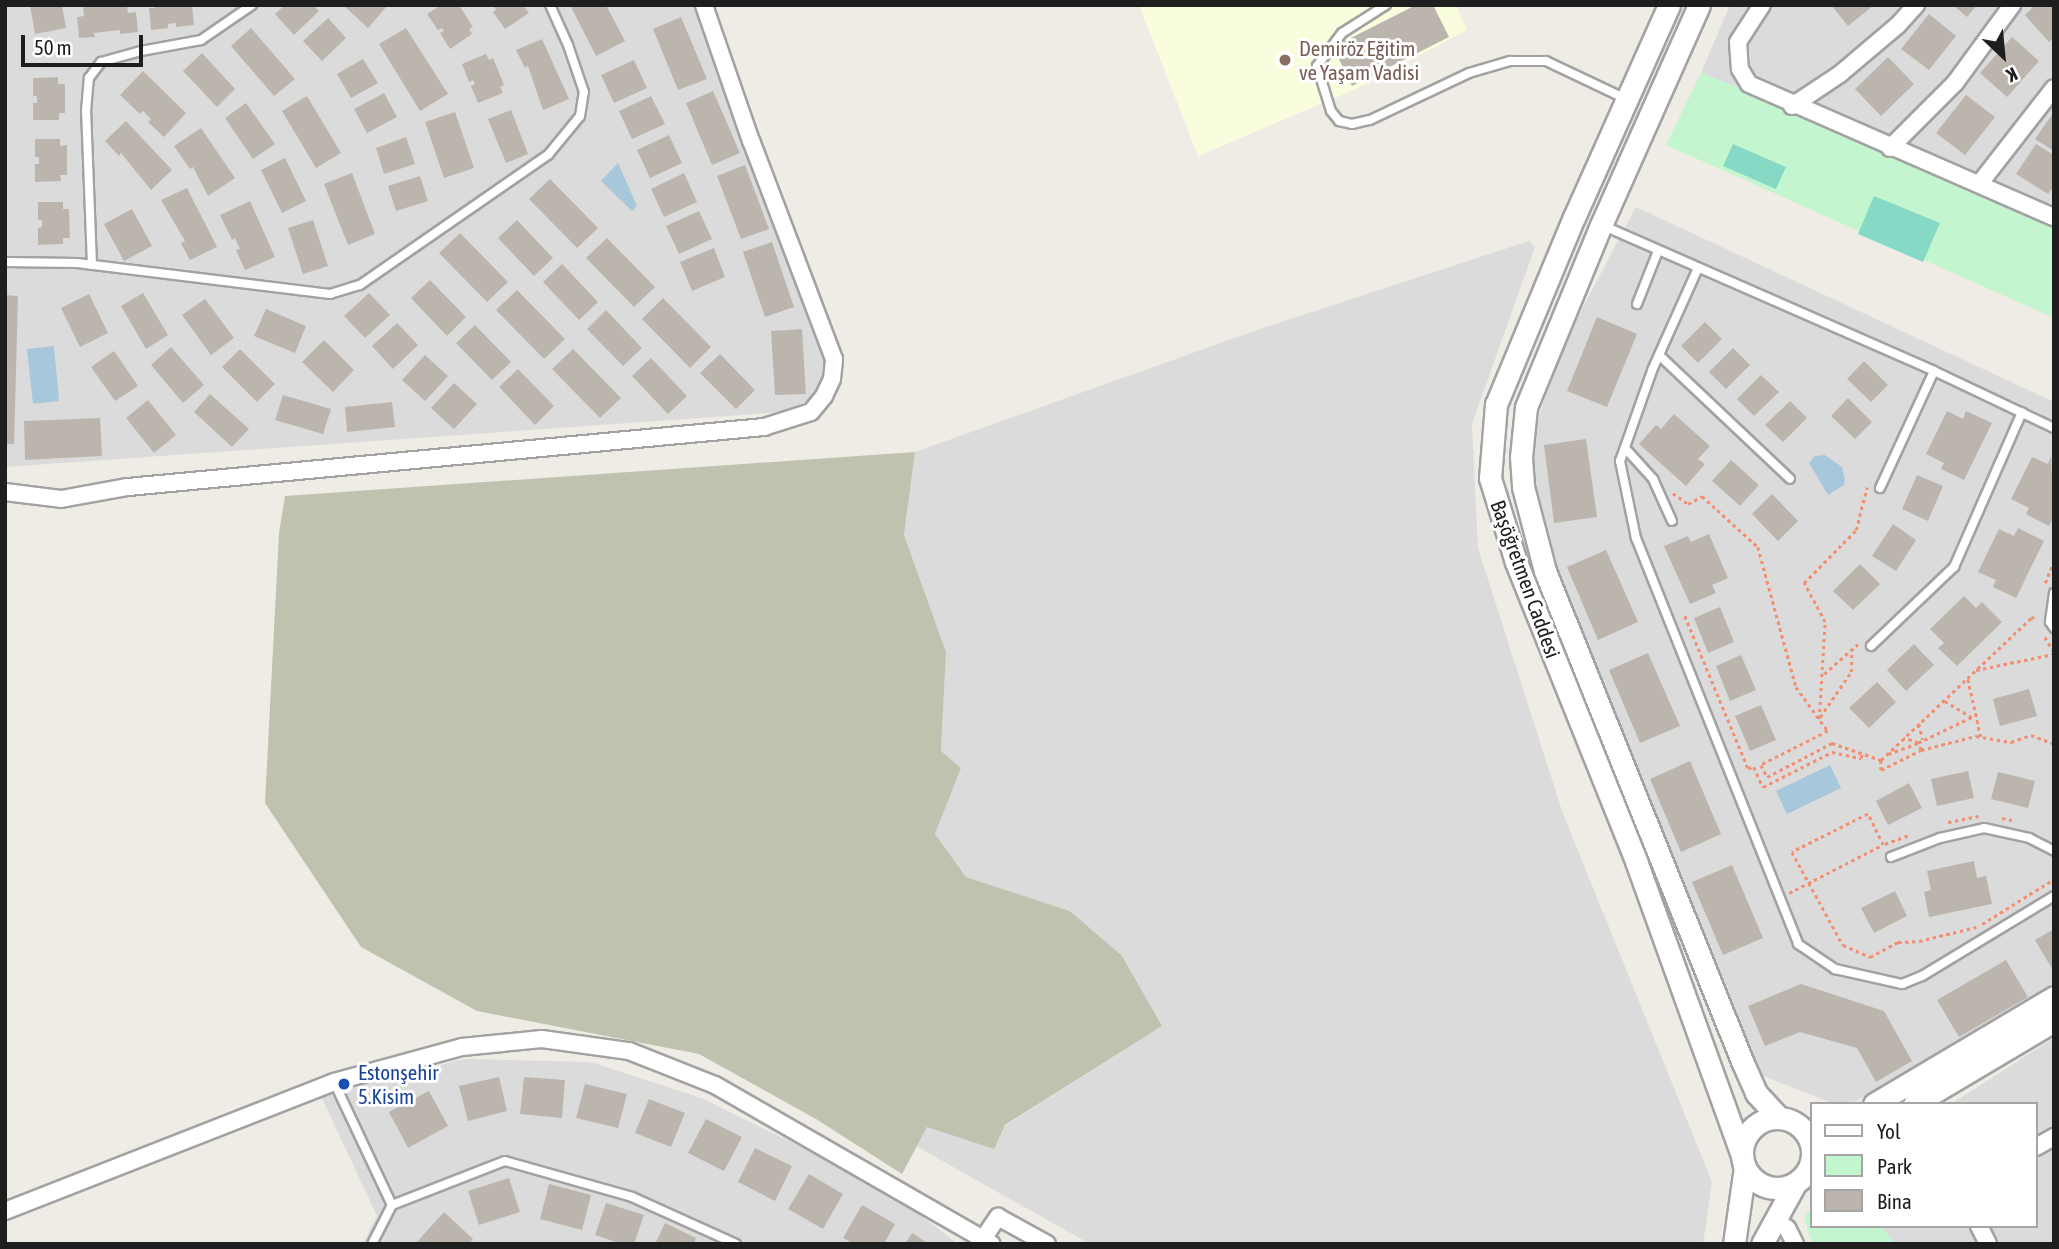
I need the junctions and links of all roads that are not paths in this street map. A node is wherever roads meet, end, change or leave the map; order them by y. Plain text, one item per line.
1 (252, 5) edge
2 (550, 5) edge
3 (704, 5) edge
4 (1386, 5) edge
5 (1669, 5) edge
6 (1699, 5) edge
7 (1762, 5) edge
8 (1916, 5) edge
9 (2012, 5) edge
10 (2054, 88) edge
11 (1627, 99) junction
12 (1792, 106) junction
13 (1890, 148) junction
14 (1980, 183) junction
15 (2054, 216) edge
16 (1601, 225) junction
17 (1658, 251) junction
18 (5, 262) edge
19 (92, 265) junction
20 (1698, 268) junction
21 (1637, 304) dead end
22 (1659, 355) junction
23 (1934, 371) junction
24 (2022, 412) junction
25 (2054, 428) edge
26 (1625, 448) junction
27 (1790, 479) dead end
28 (1880, 488) dead end
29 (5, 492) edge
30 (1672, 521) dead end
31 (2054, 593) edge
32 (2054, 628) edge
33 (1873, 644) road end
34 (2054, 851) edge
35 (1891, 857) road end
36 (2054, 896) edge
37 (2054, 997) edge
38 (2054, 1021) edge
39 (334, 1082) junction
40 (1881, 1102) edge
41 (1917, 1102) edge
42 (1785, 1120) junction
43 (1811, 1124) edge
44 (2054, 1137) edge
45 (1811, 1144) edge
46 (2038, 1146) edge
47 (1811, 1158) edge
48 (1743, 1161) junction
49 (1804, 1176) edge
50 (5, 1198) edge
51 (25, 1205) junction
52 (392, 1205) junction
53 (5, 1211) edge
54 (1774, 1220) junction
55 (1980, 1228) edge
56 (985, 1242) edge
57 (372, 1244) edge
58 (736, 1244) edge
59 (1047, 1244) edge
60 (1734, 1244) edge
61 (1762, 1244) edge
62 (1795, 1244) edge
63 (1988, 1244) edge

1 - 19 lane
2 - 19 lane
3 - 29 street
4 - 11 lane
5 - 11 street, Başöğretmen Caddesi
6 - 16 street, Başöğretmen Caddesi
7 - 12 street
8 - 12 street
9 - 13 street
10 - 14 street
11 - 48 street, Başöğretmen Caddesi
12 - 13 street
13 - 14 street
14 - 15 street
16 - 17 lane
16 - 42 street, Başöğretmen Caddesi
17 - 20 lane
17 - 21 lane
18 - 19 lane
20 - 22 lane
20 - 23 lane
22 - 26 lane
22 - 27 lane
23 - 24 lane
23 - 28 lane
24 - 25 lane
24 - 33 lane
26 - 30 lane
26 - 36 lane
31 - 32 lane
34 - 35 lane
37 - 40 street
38 - 41 street
39 - 51 street
39 - 52 lane
39 - 56 street
42 - 43 street
42 - 45 street, Başöğretmen Caddesi
42 - 48 street
44 - 46 street
47 - 49 street, Başöğretmen Caddesi
48 - 49 street
48 - 60 street
49 - 54 street
50 - 51 street
51 - 53 street
52 - 57 lane
52 - 58 lane
54 - 61 street
54 - 62 street
55 - 63 street
56 - 59 street

